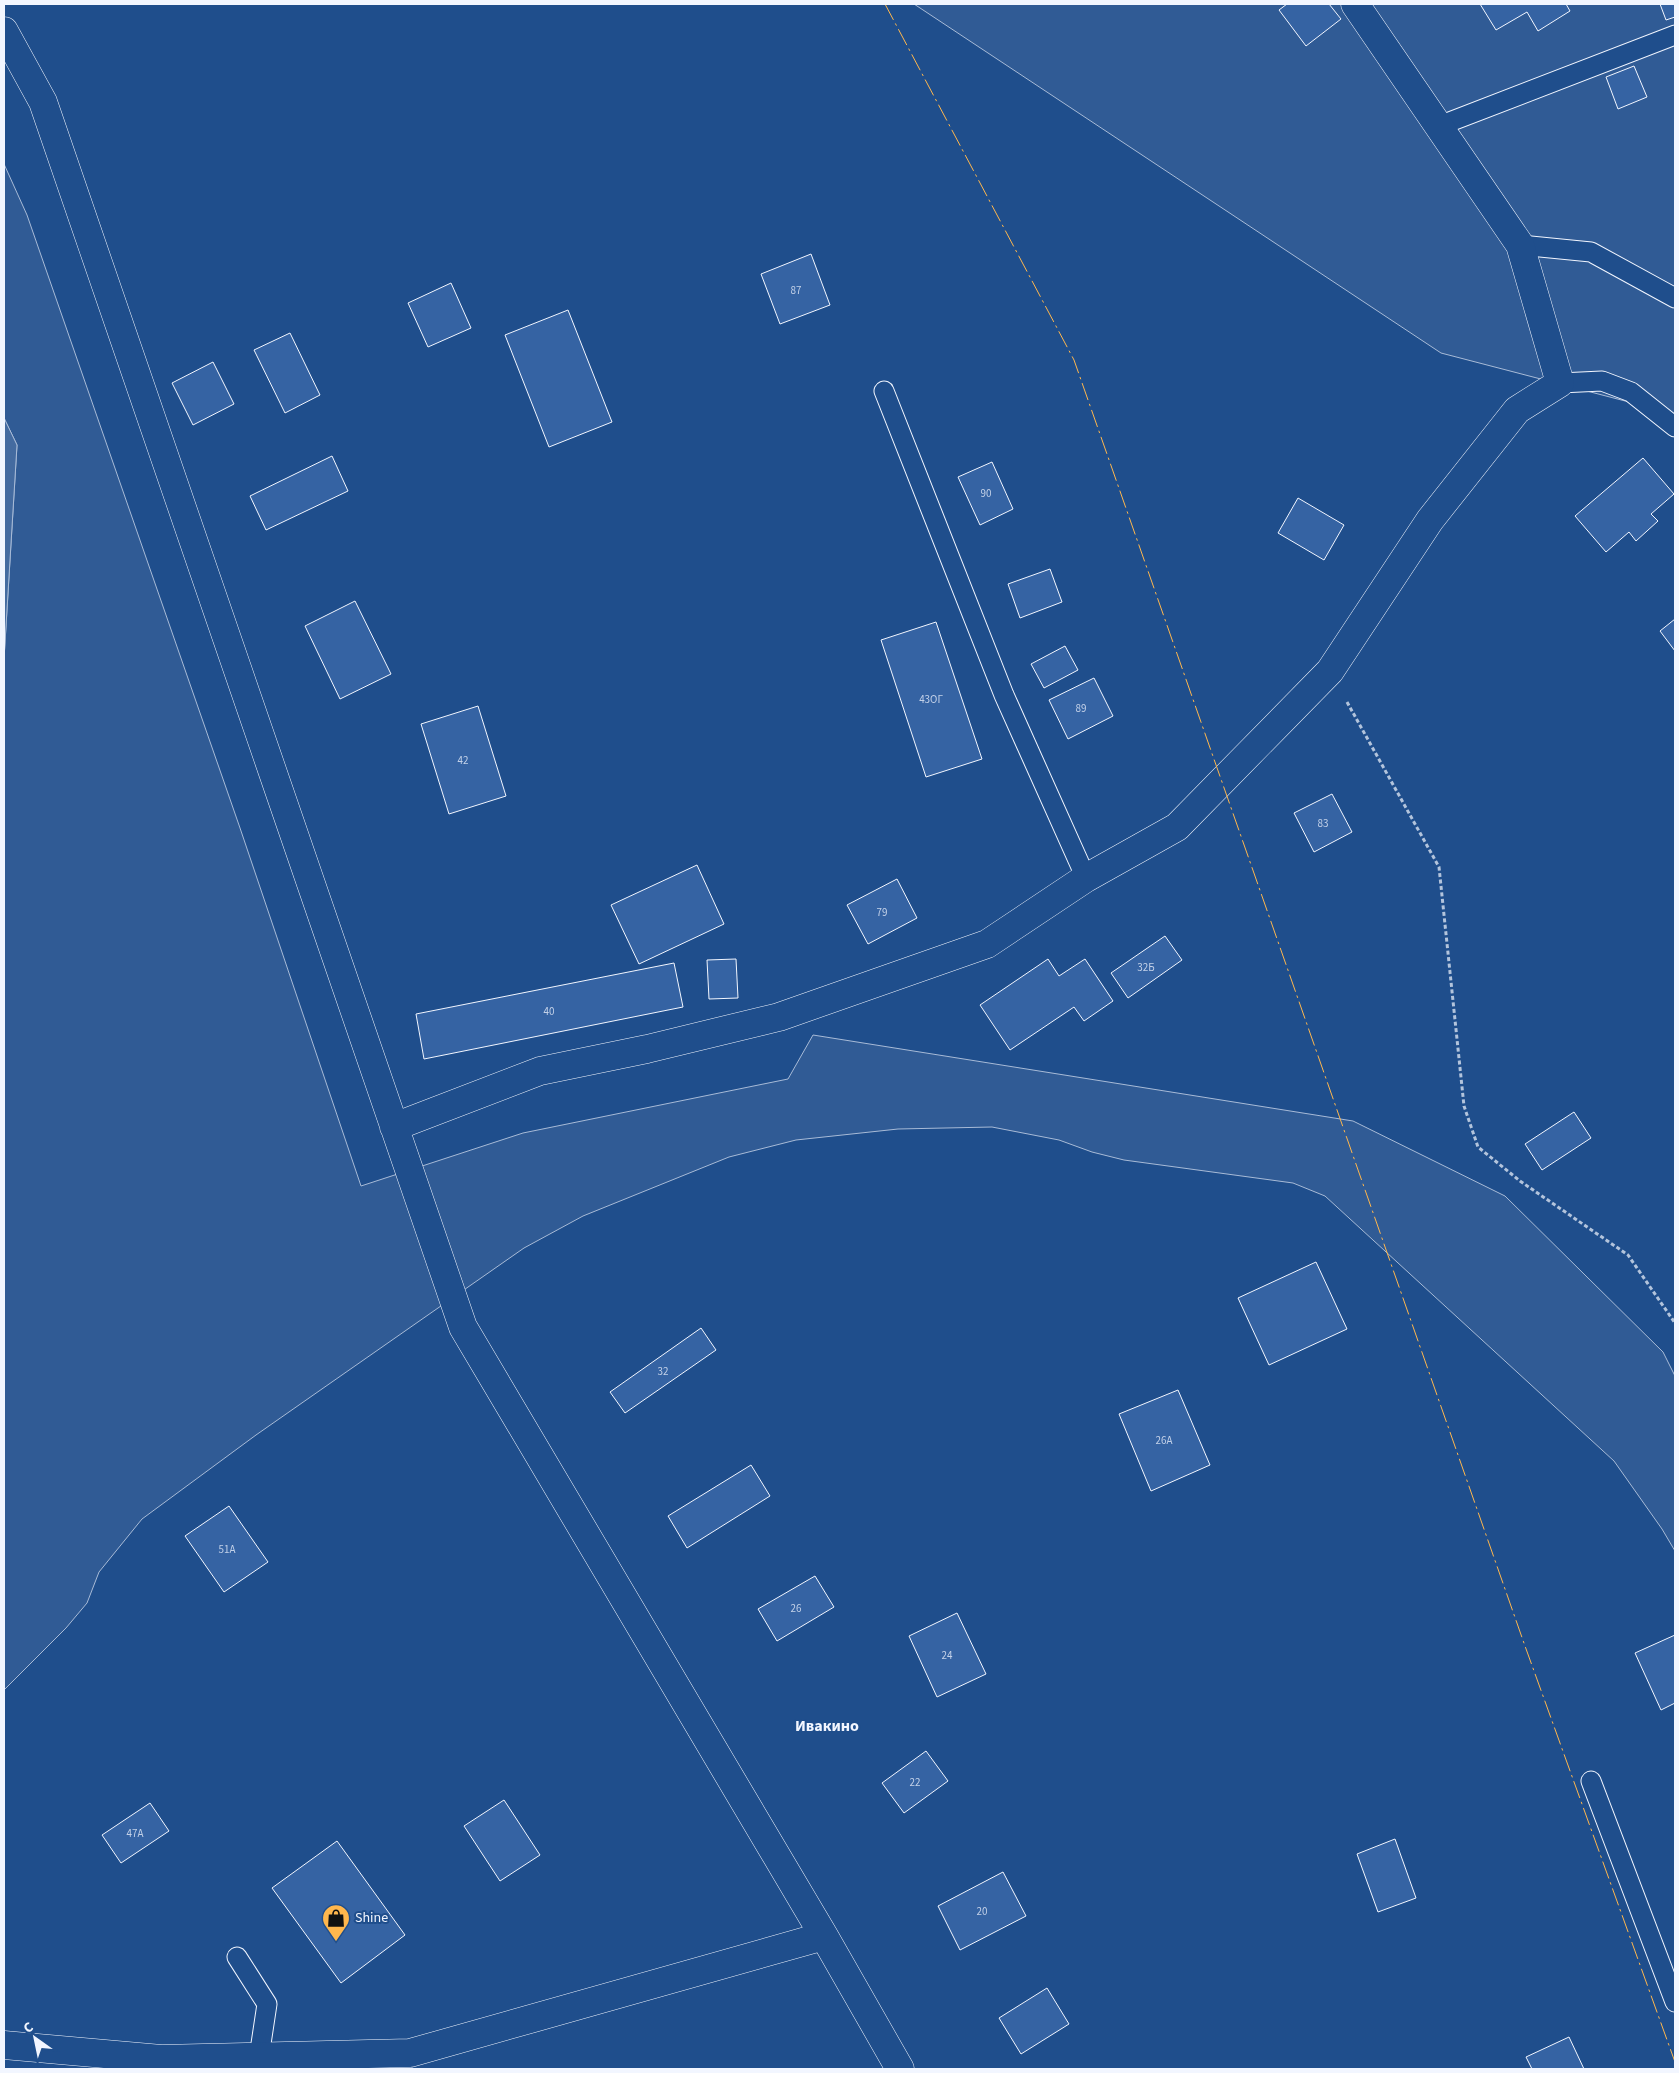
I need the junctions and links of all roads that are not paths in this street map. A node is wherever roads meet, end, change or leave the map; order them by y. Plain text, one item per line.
1 (1354, 4) edge
2 (4, 31) edge
3 (1675, 35) edge
4 (1439, 126) junction
5 (1520, 245) junction
6 (1675, 298) edge
7 (1560, 383) junction
8 (884, 391) dead end
9 (1675, 427) edge
10 (1086, 878) junction
11 (394, 1127) junction
12 (1591, 1781) dead end
13 (824, 1936) junction
14 (237, 1957) dead end
15 (1675, 2002) edge
16 (4, 2045) edge
17 (410, 2053) junction
18 (259, 2057) junction
19 (161, 2064) edge
20 (376, 2069) edge
21 (900, 2069) edge

1 - 4 street
2 - 11 street
3 - 4 lane
4 - 5 street
5 - 6 lane
5 - 7 street
7 - 9 lane
7 - 10 street
8 - 10 lane
10 - 11 street
11 - 13 street
12 - 15 lane
13 - 17 street
13 - 21 street
14 - 18 lane
16 - 19 street
17 - 18 street
17 - 20 lane
18 - 19 street

